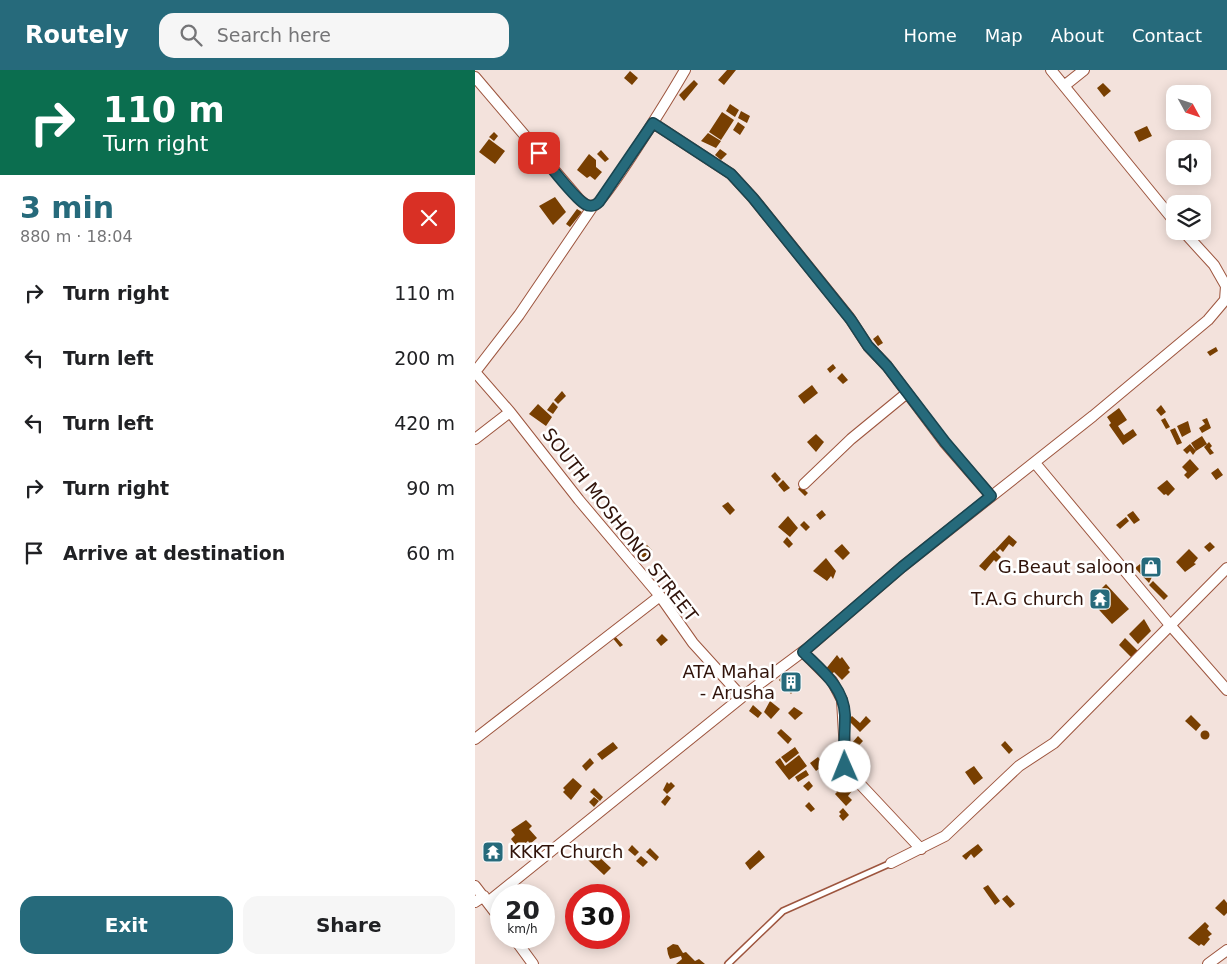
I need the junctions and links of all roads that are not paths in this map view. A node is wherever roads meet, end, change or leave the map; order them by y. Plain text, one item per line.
1 (685, 70) edge
2 (1051, 70) edge
3 (1084, 70) edge
4 (475, 77) edge
5 (1065, 86) junction
6 (653, 123) junction
7 (593, 206) junction
8 (1166, 211) edge
9 (1191, 240) edge
10 (1227, 288) edge
11 (475, 372) edge
12 (907, 393) junction
13 (510, 412) junction
14 (475, 439) edge
15 (1035, 462) junction
16 (804, 484) dead end
17 (991, 496) junction
18 (1227, 568) edge
19 (660, 596) junction
20 (1170, 625) junction
21 (803, 652) junction
22 (1227, 690) edge
23 (742, 696) junction
24 (475, 739) edge
25 (921, 849) junction
26 (891, 863) joint
27 (475, 886) edge
28 (482, 900) edge
29 (522, 949) edge
30 (1227, 950) edge
31 (533, 964) edge
32 (728, 964) edge
33 (1207, 964) edge

1 - 6 street
2 - 5 street
3 - 5 street
4 - 7 street
5 - 8 street
6 - 7 street
6 - 12 street
7 - 11 street
9 - 10 street
10 - 15 street
11 - 13 street, SOUTH MOSHONO STREET
12 - 16 street
12 - 17 street
13 - 14 street
13 - 19 street, SOUTH MOSHONO STREET
15 - 17 street
15 - 20 street
17 - 21 street
18 - 20 street
19 - 23 street, SOUTH MOSHONO STREET
19 - 24 street
20 - 22 street
20 - 25 street
21 - 23 street
21 - 25 street
23 - 28 street
25 - 26 street
26 - 32 lane
27 - 28 street
29 - 31 street
30 - 33 street

